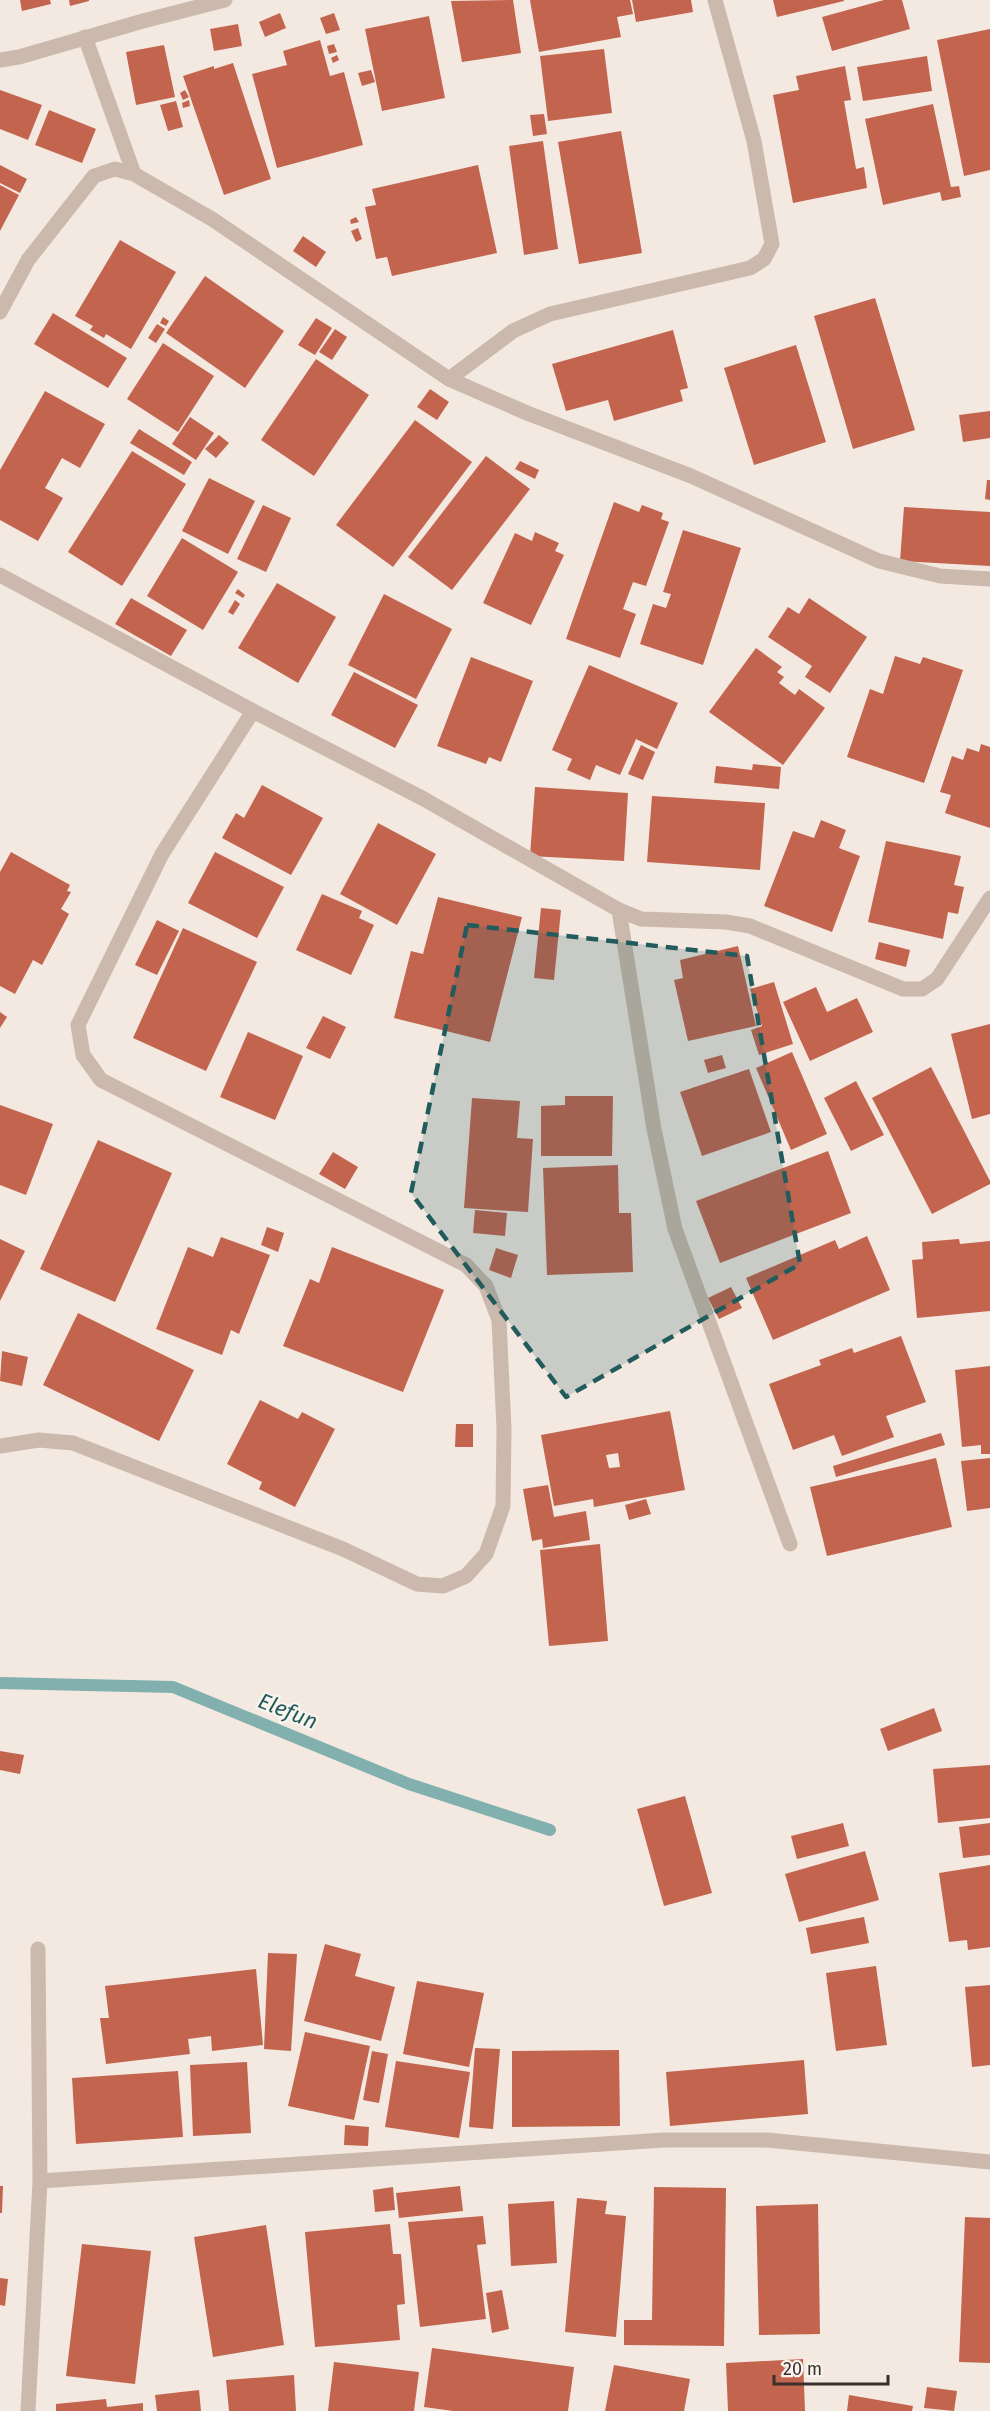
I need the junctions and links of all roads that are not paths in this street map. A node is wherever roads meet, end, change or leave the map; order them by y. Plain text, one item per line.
1 (225, 0) edge
2 (715, 0) edge
3 (85, 37) junction
4 (0, 60) edge
5 (134, 174) junction
6 (0, 312) edge
7 (450, 379) junction
8 (0, 575) edge
9 (990, 579) edge
10 (253, 711) junction
11 (990, 898) edge
12 (619, 910) junction
13 (0, 1446) edge
14 (790, 1544) dead end
15 (38, 1948) dead end
16 (990, 2162) edge
17 (40, 2181) junction
18 (28, 2411) edge

1 - 3 street
2 - 7 street
3 - 4 street
3 - 5 street
5 - 6 street
5 - 7 street
7 - 9 street
8 - 10 street
10 - 12 street
10 - 13 street
11 - 12 street
12 - 14 street
15 - 17 street
16 - 17 street
17 - 18 street

